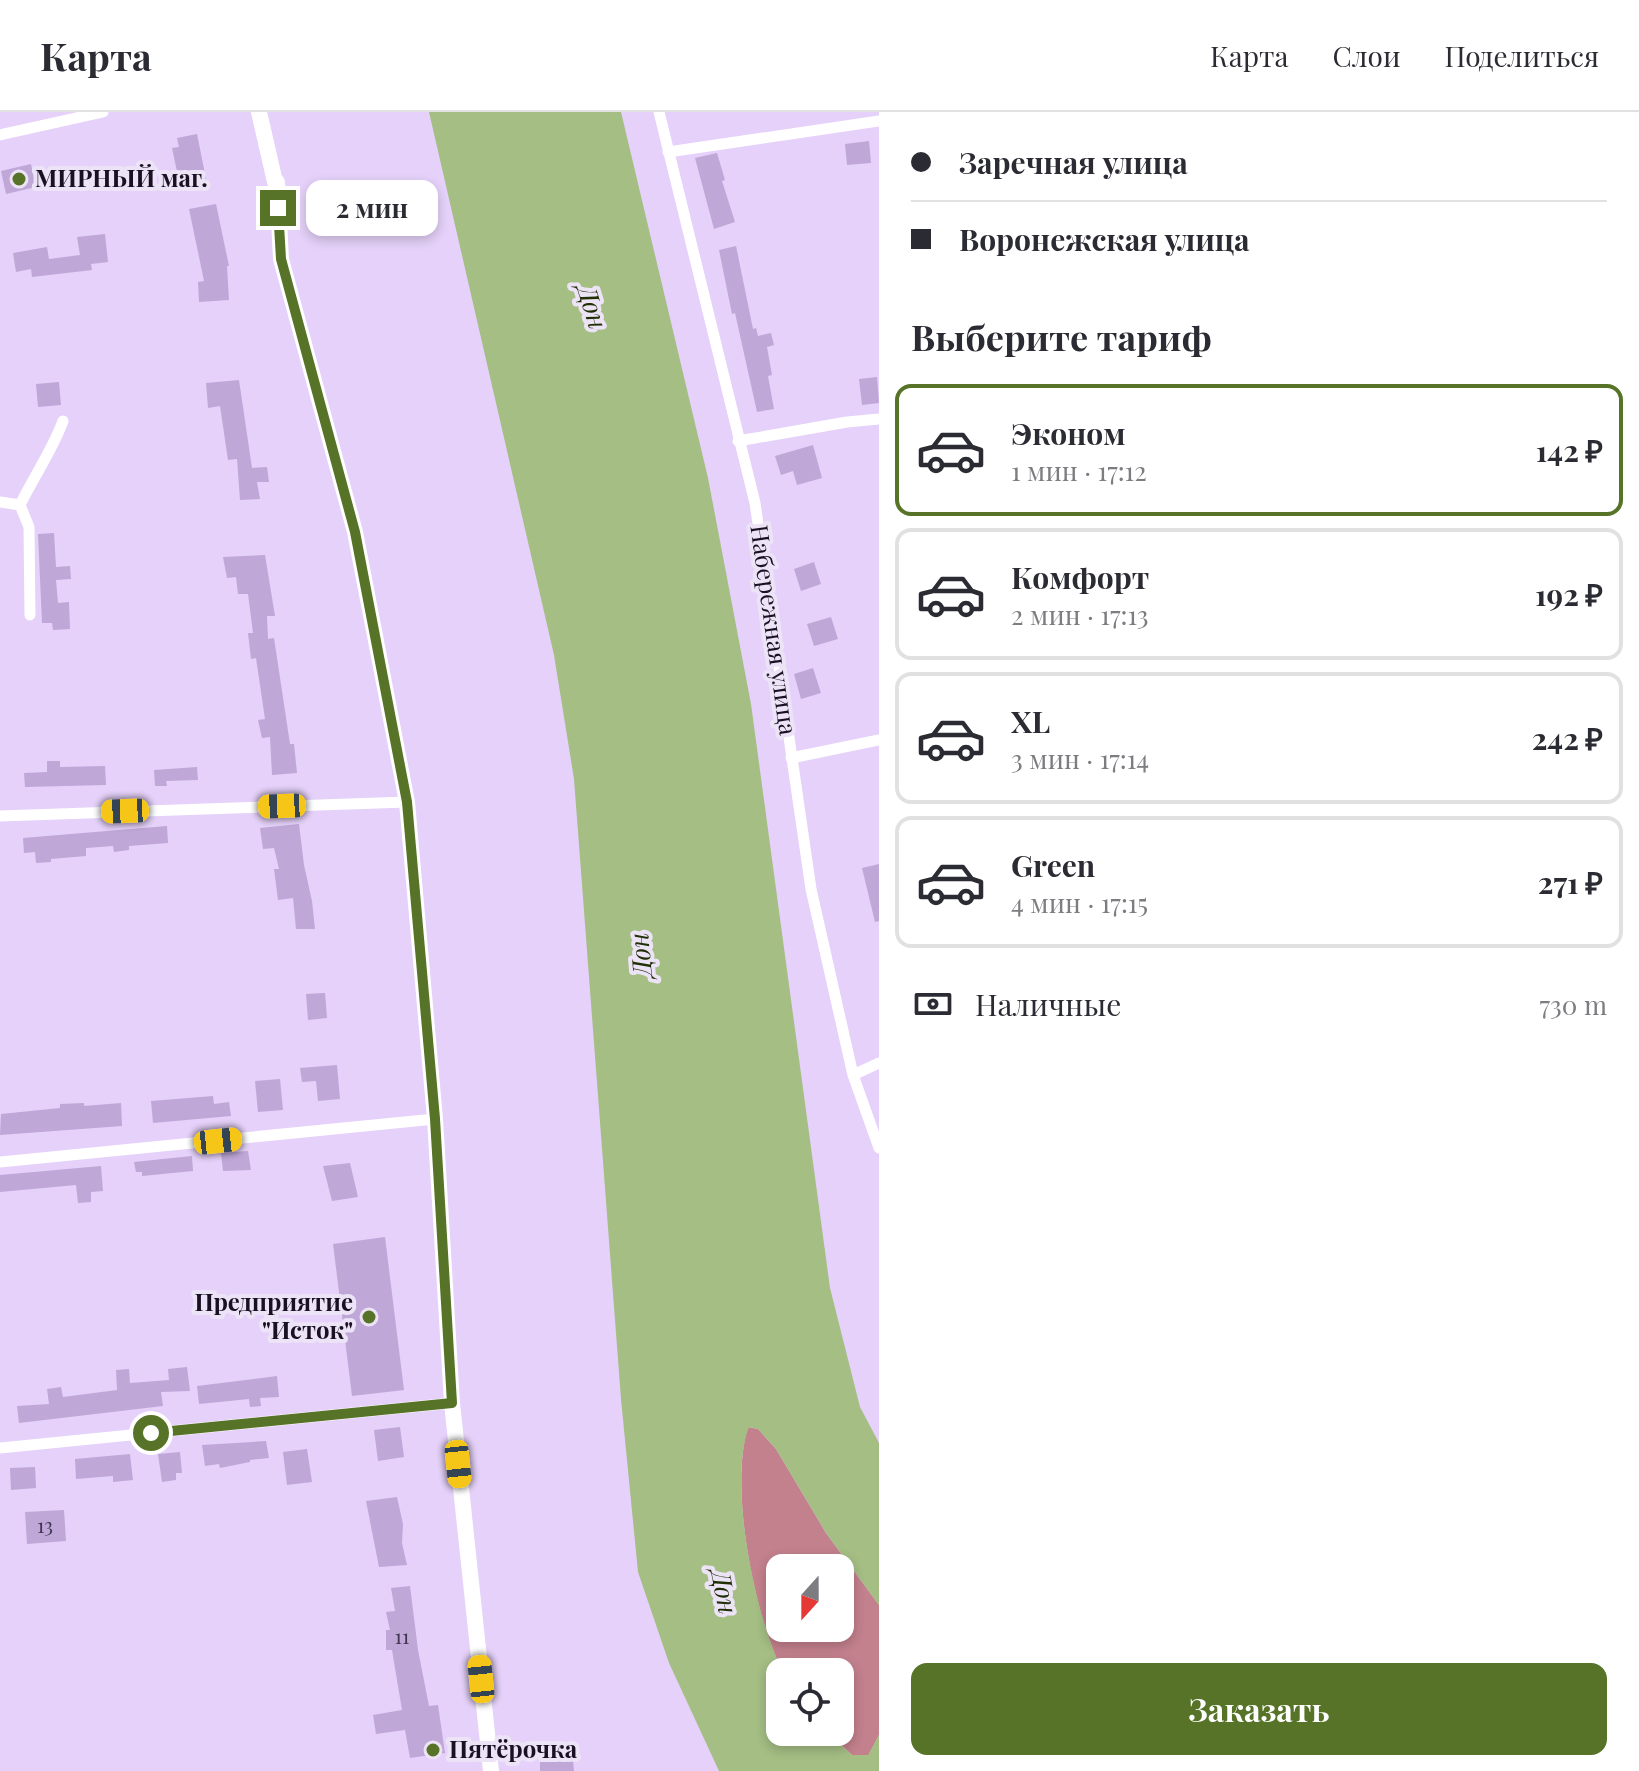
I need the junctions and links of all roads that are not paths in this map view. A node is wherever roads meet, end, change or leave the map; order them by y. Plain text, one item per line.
1 (103, 112) edge
2 (259, 112) edge
3 (659, 112) edge
4 (879, 121) edge
5 (0, 135) edge
6 (668, 152) junction
7 (879, 419) edge
8 (63, 421) dead end
9 (738, 441) junction
10 (0, 502) edge
11 (20, 505) junction
12 (30, 615) dead end
13 (879, 740) edge
14 (791, 758) junction
15 (407, 802) junction
16 (0, 816) edge
17 (879, 1063) edge
18 (853, 1075) junction
19 (435, 1119) junction
20 (879, 1148) edge
21 (0, 1162) edge
22 (452, 1403) junction
23 (0, 1448) edge
24 (491, 1771) edge

1 - 5 street
2 - 15 street
3 - 6 street, Набережная улица
4 - 6 street
6 - 9 street, Набережная улица
7 - 9 street
8 - 11 street
9 - 14 street, Набережная улица
10 - 11 street
11 - 12 street
13 - 14 street
14 - 18 street, Набережная улица
15 - 16 street
15 - 19 street
17 - 18 street
18 - 20 street, Набережная улица
19 - 21 street
19 - 22 street
22 - 23 street
22 - 24 street

